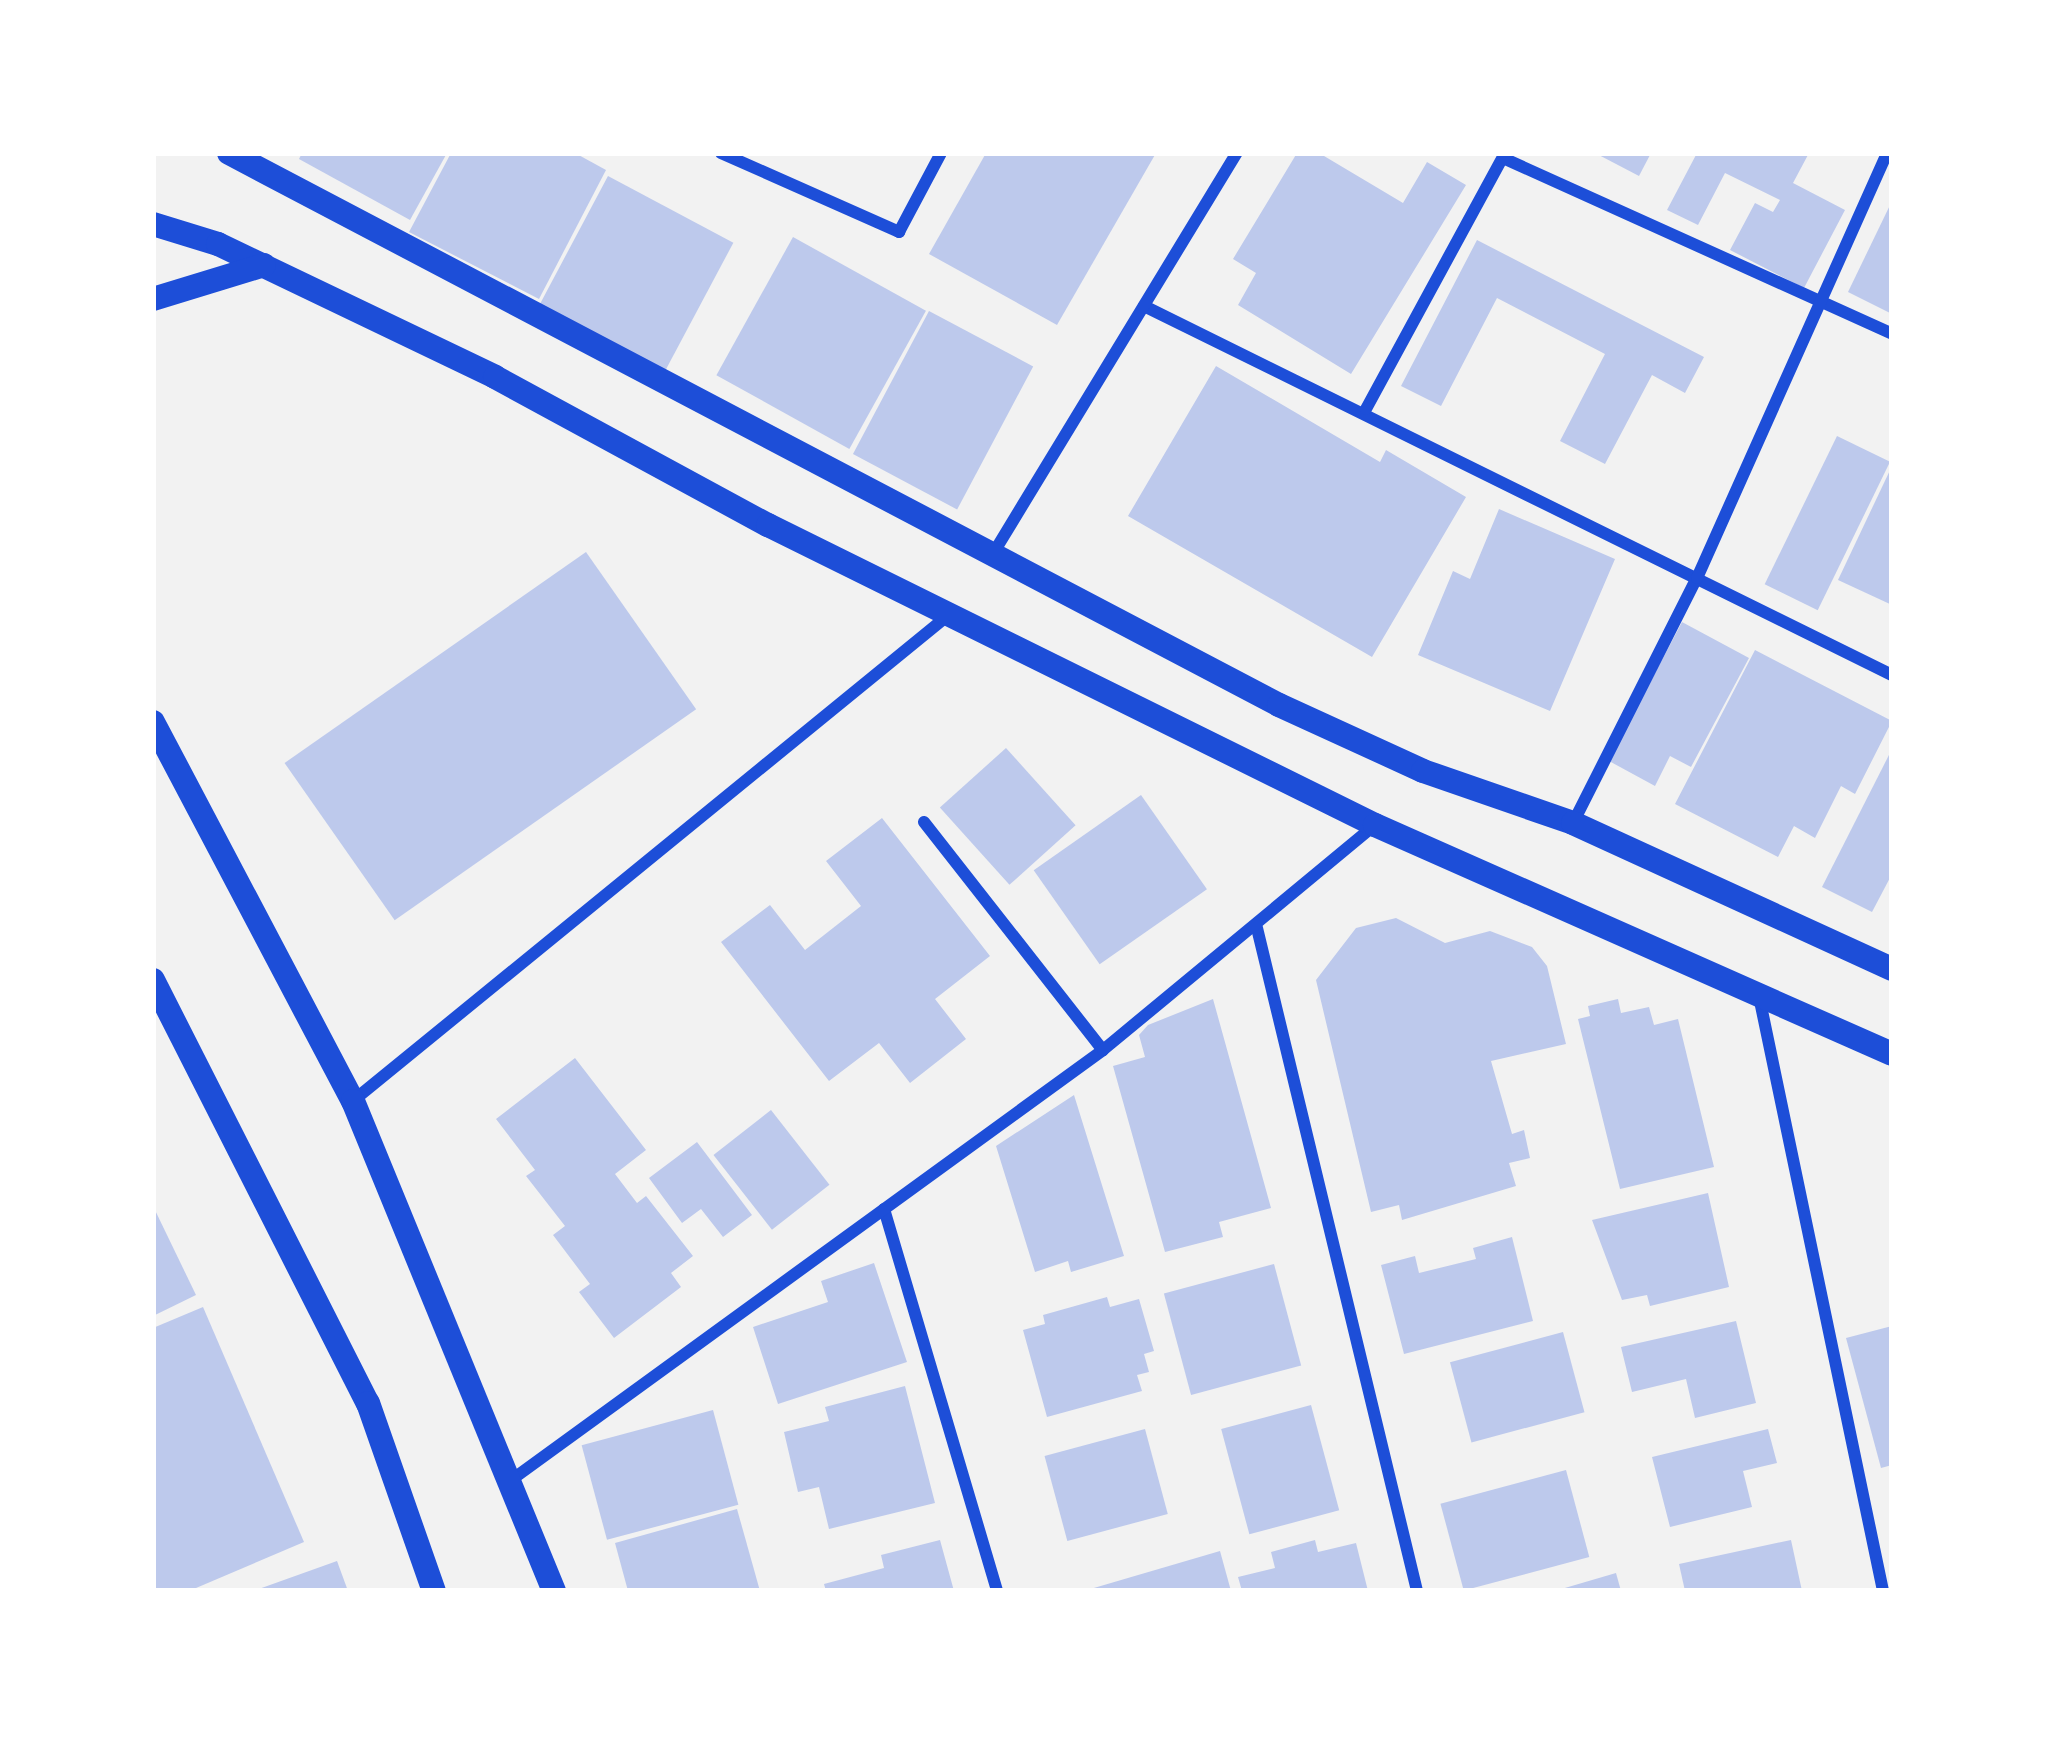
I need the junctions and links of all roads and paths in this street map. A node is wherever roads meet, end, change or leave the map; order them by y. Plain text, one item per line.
1 (229, 153) edge
2 (721, 153) edge
3 (940, 153) edge
4 (1237, 153) edge
5 (1504, 155) edge
6 (1886, 156) edge
7 (153, 224) edge
8 (264, 265) junction
9 (1819, 298) junction
10 (153, 299) edge
11 (1144, 306) junction
12 (1892, 334) edge
13 (1366, 409) junction
14 (991, 558) junction
15 (1697, 578) junction
16 (950, 614) junction
17 (1892, 674) edge
18 (153, 722) edge
19 (924, 822) dead end
20 (1573, 823) junction
21 (1376, 825) junction
22 (1257, 928) junction
23 (1892, 969) edge
24 (153, 980) edge
25 (1760, 1001) junction
26 (1103, 1050) junction
27 (1892, 1054) edge
28 (353, 1101) junction
29 (884, 1209) junction
30 (514, 1478) junction
31 (434, 1591) edge
32 (554, 1591) edge
33 (997, 1591) edge
34 (1417, 1591) edge
35 (1883, 1591) edge

1 - 14 main road
2 - 3 street
4 - 11 street
5 - 9 street
5 - 13 street
6 - 9 street
7 - 8 main road
8 - 10 main road
8 - 16 main road
9 - 12 street
9 - 15 street
11 - 13 street
11 - 14 street
13 - 15 street
14 - 20 main road
15 - 17 street
15 - 20 street
16 - 21 main road
16 - 28 street
18 - 28 main road
19 - 26 street
20 - 23 main road
21 - 22 street
21 - 25 main road
22 - 26 street
22 - 34 street
24 - 31 main road
25 - 27 main road
25 - 35 street
26 - 29 street
28 - 30 main road
29 - 30 street
29 - 33 street
30 - 32 main road

